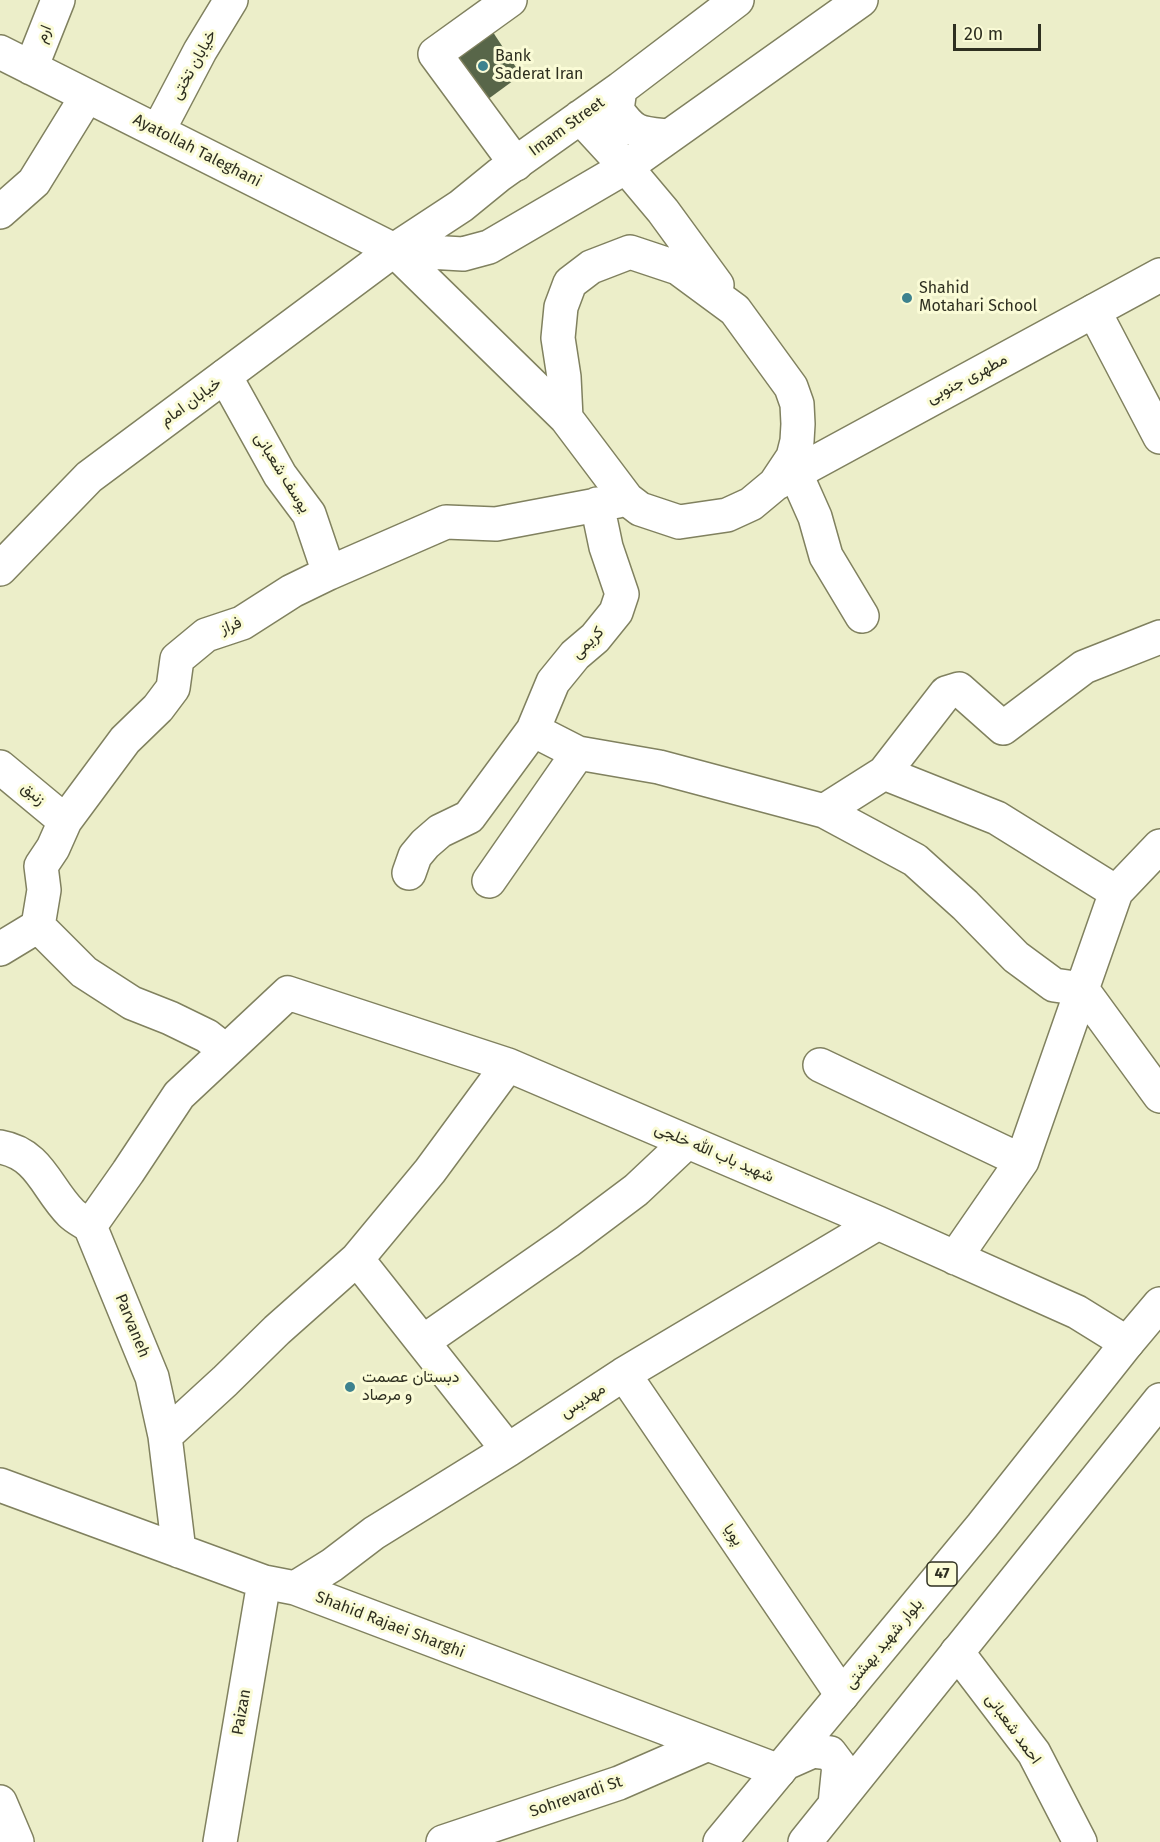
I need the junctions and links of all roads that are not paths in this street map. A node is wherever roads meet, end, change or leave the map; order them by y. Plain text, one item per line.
1 (58, 0) edge
2 (231, 0) edge
3 (510, 0) edge
4 (738, 0) edge
5 (861, 0) edge
6 (0, 52) edge
7 (31, 68) junction
8 (620, 89) junction
9 (87, 96) junction
10 (580, 117) junction
11 (158, 131) junction
12 (667, 136) junction
13 (516, 164) junction
14 (626, 166) junction
15 (0, 212) edge
16 (394, 250) junction
17 (1160, 275) edge
18 (735, 310) junction
19 (1094, 311) junction
20 (225, 376) junction
21 (566, 418) junction
22 (1160, 437) edge
23 (785, 478) junction
24 (612, 502) junction
25 (0, 569) edge
26 (329, 573) junction
27 (862, 616) dead end
28 (1160, 637) edge
29 (533, 730) junction
30 (578, 753) junction
31 (0, 767) edge
32 (884, 773) junction
33 (824, 811) junction
34 (65, 821) junction
35 (1160, 846) edge
36 (410, 873) dead end
37 (489, 881) dead end
38 (1116, 892) junction
39 (38, 926) junction
40 (0, 949) edge
41 (1082, 989) junction
42 (225, 1050) junction
43 (508, 1065) junction
44 (820, 1065) dead end
45 (1160, 1096) edge
46 (687, 1142) junction
47 (0, 1147) edge
48 (1022, 1161) junction
49 (878, 1223) junction
50 (90, 1226) junction
51 (955, 1258) junction
52 (357, 1259) junction
53 (1160, 1304) edge
54 (424, 1341) junction
55 (1127, 1343) junction
56 (624, 1374) junction
57 (1160, 1400) edge
58 (165, 1436) junction
59 (508, 1450) junction
60 (0, 1485) edge
61 (179, 1551) junction
62 (279, 1585) junction
63 (957, 1652) junction
64 (842, 1695) junction
65 (706, 1745) junction
66 (782, 1767) junction
67 (0, 1802) edge
68 (835, 1804) junction
69 (16, 1842) edge
70 (220, 1842) edge
71 (443, 1842) edge
72 (720, 1842) edge
73 (805, 1842) edge
74 (1080, 1842) edge

1 - 7 street, ارم
2 - 11 street, خیابان تختی
3 - 13 street
4 - 8 street, Imam Street
5 - 12 street
6 - 7 street, Ayatollah Taleghani
7 - 9 street, Ayatollah Taleghani
8 - 10 street, Imam Street
8 - 12 street
9 - 11 street, Ayatollah Taleghani
9 - 15 street
10 - 13 street, Imam Street
10 - 14 street
11 - 16 street, Ayatollah Taleghani
12 - 14 street
13 - 16 street, Imam Street
14 - 16 street
14 - 18 street
16 - 20 street, خیابان امام
16 - 21 street
17 - 19 street, مطهری جنوبی
18 - 21 street
18 - 23 street
19 - 22 street
19 - 23 street, مطهری جنوبی
20 - 25 street, خیابان امام
20 - 26 street, یوسف شعبانی
21 - 24 street
23 - 24 street
23 - 27 street
24 - 26 street, فراز
24 - 29 street, کریمی
26 - 34 street, فراز
28 - 32 street
29 - 30 street
29 - 36 street, کریمی
30 - 33 street
30 - 37 street
31 - 34 street, زنبق
32 - 33 street
32 - 38 street
33 - 41 street
34 - 39 street, فراز
35 - 38 street
38 - 41 street
39 - 40 street
39 - 42 street
41 - 45 street
41 - 48 street
42 - 43 street, شهید باب الله خلجی
42 - 50 street
43 - 46 street, شهید باب الله خلجی
43 - 52 street
44 - 48 street
46 - 49 street, شهید باب الله خلجی
46 - 54 street
47 - 50 street, Parvaneh
48 - 51 street
49 - 51 street, شهید باب الله خلجی
49 - 56 street, مهدیس
50 - 58 street, Parvaneh
51 - 55 street, شهید باب الله خلجی
52 - 54 street
52 - 58 street
53 - 55 street, بلوار شهید بهشتی / 47
54 - 59 street
55 - 64 street, بلوار شهید بهشتی / 47
56 - 59 street, مهدیس
56 - 64 street, پویا
57 - 63 street
58 - 61 street, Parvaneh
59 - 62 street, مهدیس
60 - 61 street, Shahid Rajaei Sharghi
61 - 62 street, Shahid Rajaei Sharghi
62 - 65 street, Shahid Rajaei Sharghi
62 - 70 street, Paizan
63 - 68 street
63 - 74 street, احمد شعبانی
64 - 66 street, بلوار شهید بهشتی / 47
65 - 66 street, Shahid Rajaei Sharghi
65 - 71 street, Sohrevardi St
66 - 68 street
66 - 72 street, بلوار شهید بهشتی / 47
67 - 69 street
68 - 73 street

